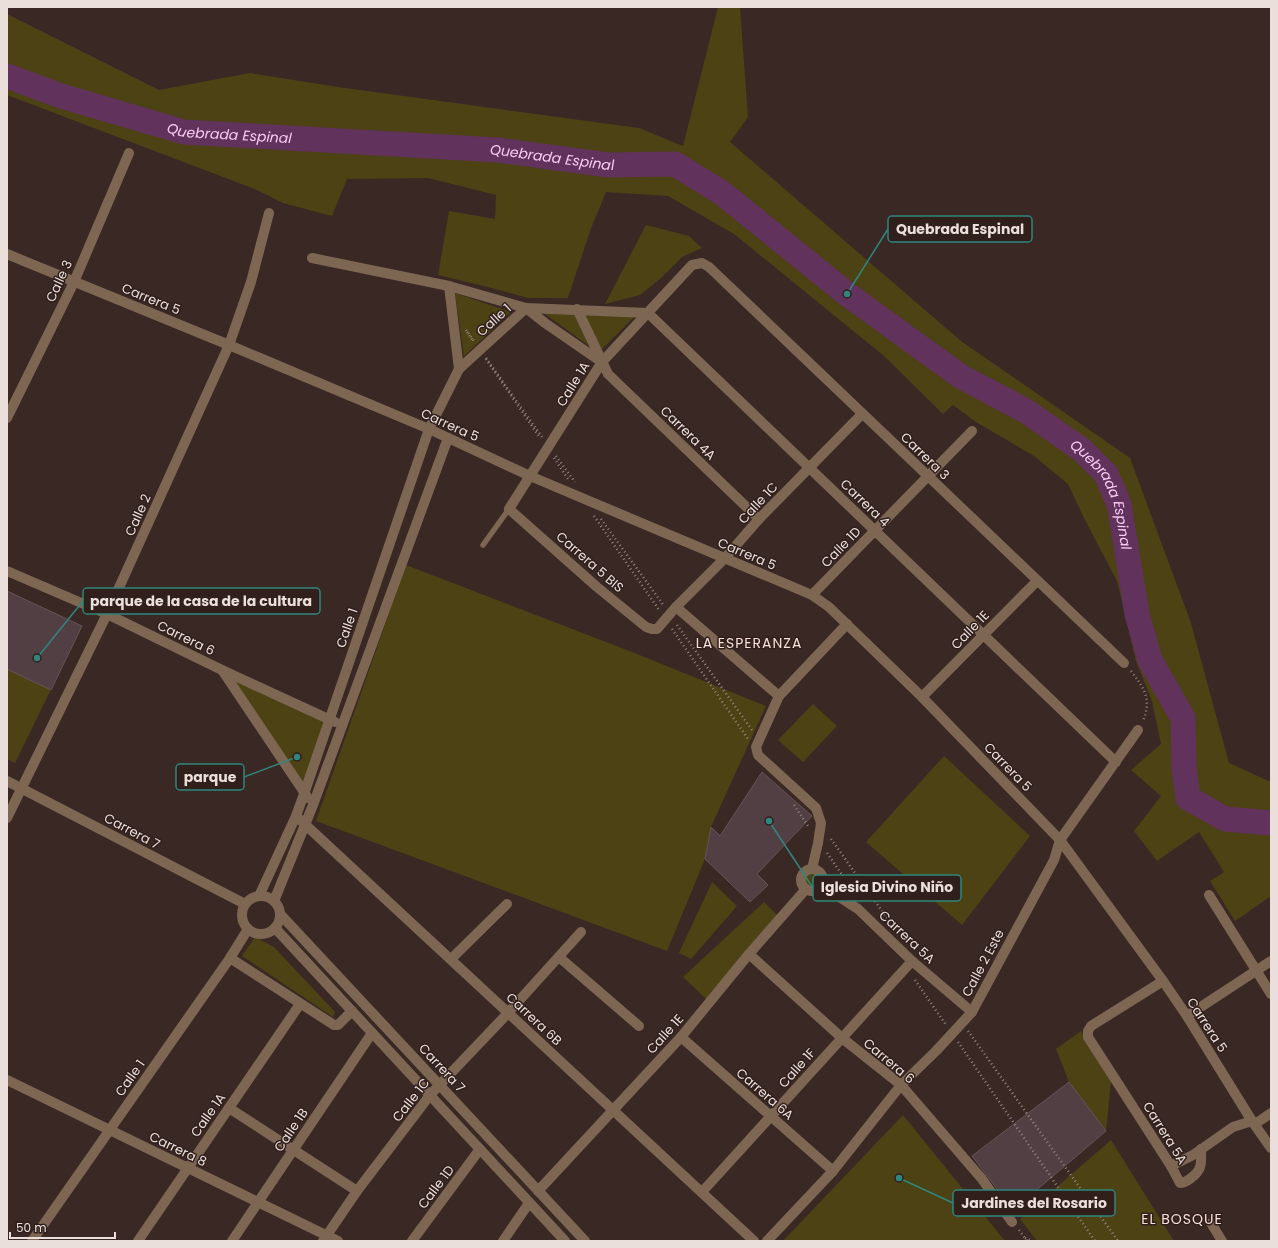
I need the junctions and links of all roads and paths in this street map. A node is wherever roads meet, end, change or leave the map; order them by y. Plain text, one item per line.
1 (129, 153) dead end
2 (269, 213) dead end
3 (7, 254) edge
4 (312, 258) dead end
5 (709, 267) joint
6 (74, 282) junction
7 (449, 286) junction
8 (526, 308) junction
9 (577, 309) junction
10 (648, 313) junction
11 (229, 345) junction
12 (602, 362) junction
13 (459, 369) junction
14 (862, 414) junction
15 (7, 418) edge
16 (430, 429) junction
17 (972, 431) dead end
18 (448, 438) junction
19 (810, 468) junction
20 (530, 476) junction
21 (928, 476) junction
22 (509, 509) junction
23 (759, 519) junction
24 (875, 530) junction
25 (483, 544) dead end
26 (725, 558) junction
27 (7, 571) edge
28 (1037, 580) junction
29 (812, 595) junction
30 (676, 607) junction
31 (107, 614) junction
32 (847, 624) junction
33 (657, 629) joint
34 (984, 635) junction
35 (1124, 663) joint
36 (222, 670) junction
37 (779, 696) junction
38 (922, 697) junction
39 (329, 719) junction
40 (342, 726) junction
41 (1138, 730) joint
42 (1116, 762) junction
43 (7, 781) edge
44 (21, 788) junction
45 (304, 794) junction
46 (313, 805) junction
47 (296, 816) junction
48 (7, 818) edge
49 (305, 825) junction
50 (1060, 840) junction
51 (812, 870) junction
52 (821, 885) junction
53 (806, 889) junction
54 (1209, 895) dead end
55 (259, 896) junction
56 (274, 901) junction
57 (245, 904) junction
58 (507, 904) dead end
59 (280, 914) junction
60 (274, 928) junction
61 (248, 929) junction
62 (581, 932) dead end
63 (749, 954) junction
64 (559, 957) junction
65 (230, 958) junction
66 (451, 959) junction
67 (912, 961) junction
68 (1271, 961) edge
69 (1256, 971) junction
70 (1163, 981) junction
71 (1271, 994) edge
72 (300, 1004) junction
73 (352, 1011) junction
74 (972, 1012) junction
75 (508, 1013) junction
76 (1187, 1016) junction
77 (639, 1026) dead end
78 (372, 1033) junction
79 (681, 1037) junction
80 (842, 1038) junction
81 (7, 1080) edge
82 (439, 1084) junction
83 (901, 1085) junction
84 (430, 1095) junction
85 (229, 1108) junction
86 (613, 1110) junction
87 (1271, 1113) edge
88 (771, 1116) junction
89 (1254, 1122) junction
90 (109, 1130) junction
91 (1271, 1148) edge
92 (480, 1149) junction
93 (1201, 1149) junction
94 (294, 1150) junction
95 (1172, 1166) junction
96 (188, 1168) junction
97 (833, 1171) junction
98 (357, 1191) junction
99 (538, 1191) junction
100 (702, 1192) junction
101 (258, 1202) junction
102 (529, 1203) junction
103 (1012, 1222) dead end
104 (1211, 1223) dead end
105 (325, 1238) edge
106 (1025, 1238) dead end
107 (32, 1241) edge
108 (138, 1241) edge
109 (232, 1241) edge
110 (338, 1241) edge
111 (412, 1241) edge
112 (503, 1241) edge
113 (565, 1241) edge
114 (585, 1241) edge
115 (754, 1241) edge
116 (767, 1241) edge
117 (1032, 1241) edge
118 (1222, 1241) edge

1 - 6 street, Calle 3
2 - 11 street, Calle 2
3 - 6 street, Carrera 5
4 - 7 street
5 - 10 street, Calle 1A
5 - 14 street, Carrera 3
6 - 11 street, Carrera 5
6 - 15 street, Calle 3
7 - 8 street
7 - 13 street
8 - 9 street, Calle 1
8 - 12 street, Carrera 4A
8 - 13 street, Calle 1
9 - 10 street
9 - 12 street, Carrera 4A
10 - 12 street, Calle 1A
10 - 19 street, Carrera 4
11 - 16 street, Carrera 5
11 - 31 street, Calle 2
12 - 20 street, Calle 1A
12 - 23 street, Carrera 4A
13 - 16 street, Calle 1
14 - 19 street, Calle 1C
14 - 21 street, Carrera 3
16 - 18 street, Carrera 5
16 - 39 street, Calle 1
17 - 21 street, Calle 1D
18 - 20 street, Carrera 5
18 - 40 street
19 - 23 street, Calle 1C
19 - 24 street, Carrera 4
20 - 22 street, Calle 1A
20 - 26 street, Carrera 5
21 - 24 street, Calle 1D
21 - 28 street, Carrera 3
22 - 25 lane, Calle 1A
22 - 33 street, Carrera 5 BIS
23 - 26 street, Calle 1C
24 - 29 street, Calle 1D
24 - 34 street, Carrera 4
26 - 29 street, Carrera 5
26 - 30 street, Calle 1C
27 - 31 street, Carrera 6
28 - 34 street, Calle 1E
28 - 35 street, Carrera 3
29 - 32 street, Carrera 5
30 - 33 street, Calle 1C
30 - 37 street
31 - 36 street, Carrera 6
31 - 44 street, Calle 2
32 - 37 street
32 - 38 street, Carrera 5
34 - 38 street, Calle 1E
34 - 42 street, Carrera 4
35 - 41 path
36 - 39 street, Carrera 6
36 - 45 street, Carrera 6
37 - 51 street
38 - 50 street, Carrera 5
39 - 40 street, Carrera 6
39 - 45 street, Calle 1
40 - 46 street
41 - 42 street, Calle 2 Este
42 - 50 street, Calle 2 Este
43 - 44 street, Carrera 7
44 - 48 street, Calle 2
44 - 57 street, Carrera 7
45 - 46 street, Carrera 6
45 - 47 street, Calle 1
46 - 49 street
47 - 49 street, Carrera 6B
47 - 55 street, Calle 1
49 - 56 street
49 - 66 street, Carrera 6B
50 - 70 street, Carrera 5
50 - 74 street, Calle 2 Este
51 - 52 street
51 - 53 street
52 - 53 street
52 - 67 street, Carrera 5A
53 - 63 street, Calle 1E
54 - 69 street
55 - 56 street
55 - 57 street
56 - 59 street
57 - 61 street
58 - 66 street
59 - 60 street
59 - 82 street, Carrera 7
60 - 61 street
60 - 73 street
61 - 65 street, Calle 1
62 - 64 street, Calle 1C
63 - 79 street, Calle 1E
63 - 80 street, Carrera 6
64 - 75 street, Calle 1C
64 - 77 street
65 - 72 street
65 - 90 street, Calle 1
66 - 75 street, Carrera 6B
67 - 74 street, Carrera 5A
67 - 80 street, Calle 1F
68 - 69 street
69 - 71 street
69 - 76 street
70 - 76 street, Carrera 5
70 - 95 street, Carrera 5A
72 - 73 street
72 - 85 street, Calle 1A
73 - 78 street
74 - 83 street, Calle 2 Este
75 - 82 street, Calle 1C
75 - 86 street, Carrera 6B
76 - 89 street, Carrera 5
78 - 84 street
78 - 94 street, Calle 1B
79 - 86 street, Calle 1E
79 - 88 street, Carrera 6A
80 - 83 street, Carrera 6
80 - 88 street, Calle 1F
81 - 90 street, Carrera 8
82 - 84 street, Calle 1C
82 - 99 street, Carrera 7
83 - 97 street, Calle 2 Este
83 - 103 street, Carrera 6
84 - 92 street
84 - 98 street, Calle 1C
85 - 94 street
85 - 96 street, Calle 1A
86 - 99 street, Calle 1E
86 - 100 street, Carrera 6B
87 - 89 street
88 - 97 street, Carrera 6A
88 - 100 street, Calle 1F
89 - 91 street, Carrera 5
89 - 93 street
90 - 96 street, Carrera 8
90 - 107 street, Calle 1
92 - 102 street
92 - 111 street, Calle 1D
93 - 95 street
93 - 95 street, Carrera 5A
94 - 98 street
94 - 101 street, Calle 1B
96 - 101 street, Carrera 8
96 - 108 street, Calle 1A
97 - 116 street, Calle 2 Este
98 - 105 street, Calle 1C
99 - 114 street, Carrera 7
100 - 115 street, Carrera 6B
101 - 105 street, Carrera 8
101 - 109 street, Calle 1B
102 - 112 street
102 - 113 street
104 - 118 street
105 - 110 street, Carrera 8
106 - 117 path

